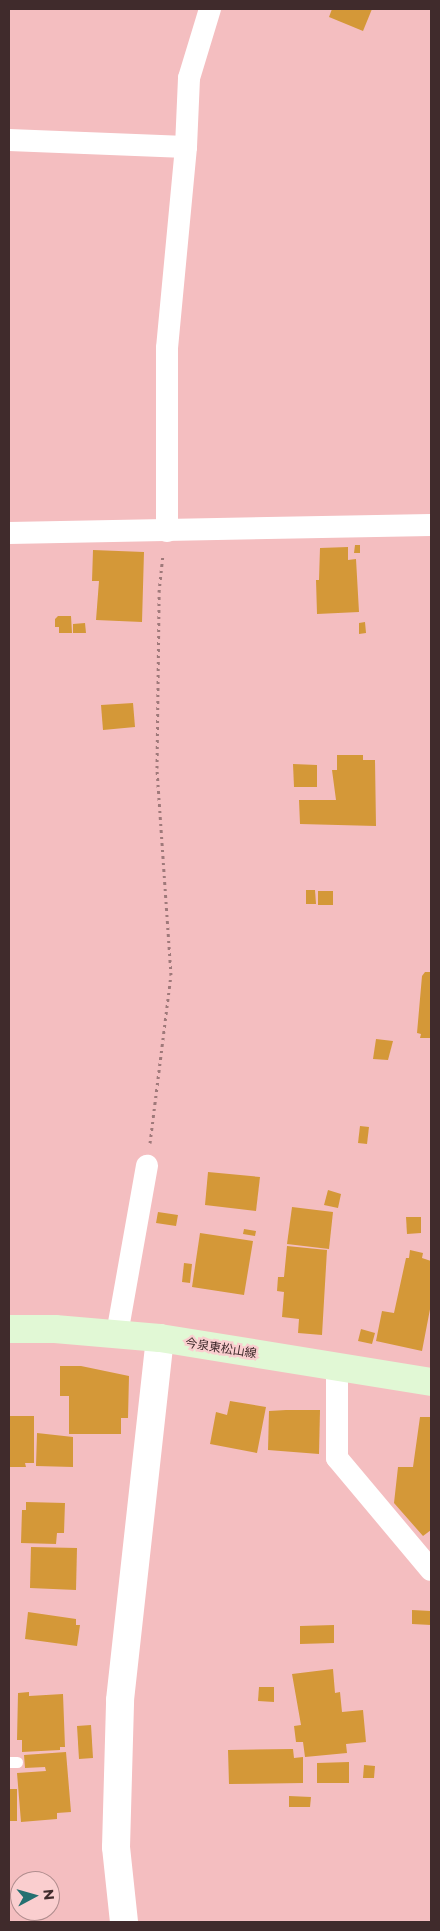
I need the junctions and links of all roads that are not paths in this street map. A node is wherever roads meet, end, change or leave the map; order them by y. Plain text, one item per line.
1 (210, 9) edge
2 (9, 140) edge
3 (186, 147) junction
4 (431, 525) edge
5 (166, 531) junction
6 (9, 533) edge
7 (147, 1166) road end
8 (9, 1329) edge
9 (117, 1334) junction
10 (160, 1338) junction
11 (337, 1366) junction
12 (431, 1382) edge
13 (431, 1570) edge
14 (124, 1922) edge

1 - 3 street
2 - 3 street
3 - 5 street
4 - 5 street
5 - 6 street
7 - 9 street
8 - 9 main road, 今泉東松山線
9 - 10 main road, 今泉東松山線
10 - 11 main road, 今泉東松山線
10 - 14 street
11 - 12 main road, 今泉東松山線
11 - 13 street

